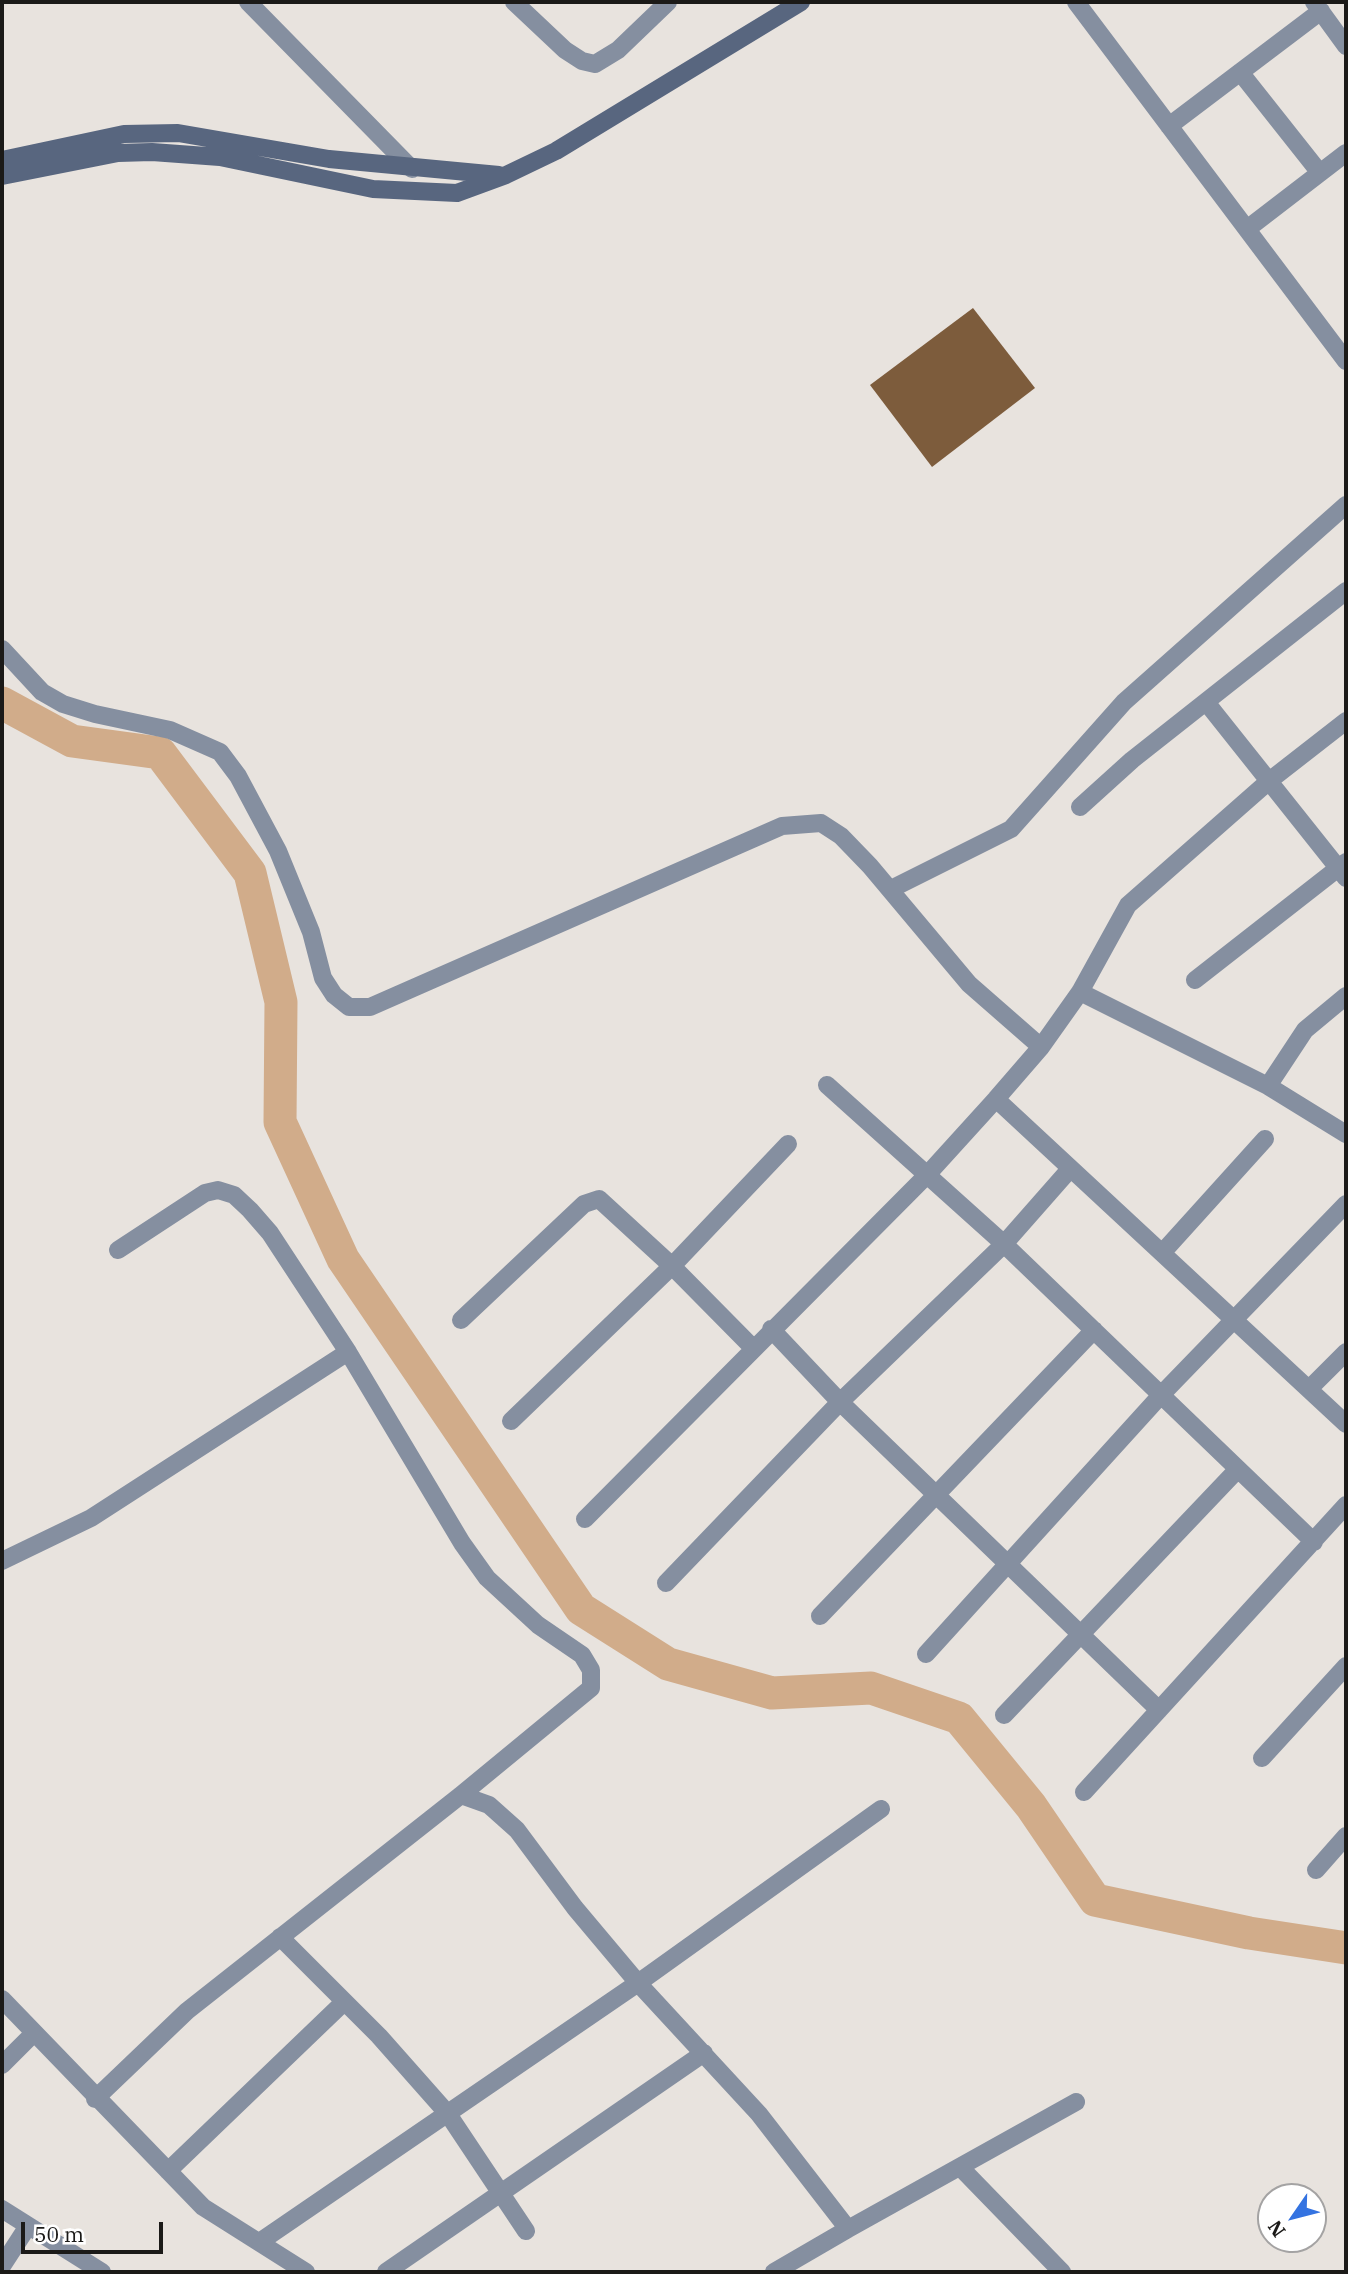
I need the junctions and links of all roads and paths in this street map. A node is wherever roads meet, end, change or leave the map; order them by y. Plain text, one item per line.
1 (248, 2) edge
2 (514, 2) edge
3 (668, 2) edge
4 (801, 2) edge
5 (1076, 2) edge
6 (1318, 6) edge
7 (1346, 46) edge
8 (1240, 72) junction
9 (1169, 126) junction
10 (132, 143) junction
11 (1346, 153) edge
12 (2, 160) edge
13 (412, 169) junction
14 (1320, 173) junction
15 (506, 175) junction
16 (2, 176) edge
17 (1247, 229) junction
18 (1345, 358) edge
19 (1346, 505) edge
20 (1346, 591) edge
21 (2, 649) edge
22 (1206, 702) junction
23 (1346, 721) edge
24 (1269, 781) junction
25 (1080, 807) dead end
26 (1344, 869) edge
27 (891, 889) junction
28 (1195, 979) dead end
29 (1080, 992) junction
30 (1346, 996) edge
31 (1041, 1048) junction
32 (827, 1085) dead end
33 (1268, 1086) junction
34 (996, 1099) junction
35 (1346, 1134) edge
36 (1265, 1139) dead end
37 (788, 1144) dead end
38 (1070, 1169) junction
39 (927, 1175) junction
40 (1346, 1204) edge
41 (1004, 1244) junction
42 (118, 1250) dead end
43 (1162, 1253) junction
44 (672, 1266) junction
45 (1233, 1318) junction
46 (461, 1320) dead end
47 (771, 1329) junction
48 (1094, 1330) junction
49 (753, 1348) junction
50 (348, 1352) junction
51 (1346, 1352) edge
52 (1309, 1389) junction
53 (1161, 1395) junction
54 (840, 1402) junction
55 (511, 1422) dead end
56 (1346, 1424) edge
57 (1238, 1469) junction
58 (935, 1495) junction
59 (1342, 1516) edge
60 (585, 1519) dead end
61 (1314, 1542) junction
62 (2, 1561) edge
63 (1007, 1564) junction
64 (667, 1583) dead end
65 (820, 1616) dead end
66 (1081, 1635) junction
67 (926, 1654) dead end
68 (1346, 1666) edge
69 (1159, 1710) junction
70 (1004, 1715) dead end
71 (1262, 1758) dead end
72 (1084, 1792) dead end
73 (461, 1795) junction
74 (881, 1809) dead end
75 (1346, 1836) edge
76 (1316, 1870) dead end
77 (280, 1937) junction
78 (638, 1983) junction
79 (2, 1998) edge
80 (344, 2002) junction
81 (34, 2033) junction
82 (704, 2053) junction
83 (2, 2065) edge
84 (95, 2099) junction
85 (1076, 2102) dead end
86 (448, 2114) junction
87 (960, 2167) junction
88 (168, 2171) junction
89 (501, 2194) junction
90 (2, 2209) edge
91 (28, 2226) junction
92 (848, 2229) junction
93 (527, 2231) dead end
94 (261, 2241) junction
95 (2, 2266) edge
96 (102, 2272) edge
97 (306, 2272) edge
98 (386, 2272) edge
99 (774, 2272) edge
100 (1062, 2272) edge

1 - 13 street
2 - 3 street
4 - 15 street
5 - 9 street
6 - 7 street
6 - 8 street
8 - 9 street
8 - 14 street
9 - 17 street
10 - 12 street
10 - 13 street
10 - 15 street
10 - 16 street
11 - 14 street
13 - 15 street
14 - 17 street
17 - 18 street
19 - 27 street
20 - 22 street
21 - 27 street
22 - 24 street
22 - 25 street
23 - 24 street
24 - 26 street
24 - 29 street
26 - 28 street
27 - 31 street
29 - 31 street
29 - 33 street
30 - 33 street
31 - 34 street
32 - 39 street
33 - 35 street
34 - 38 street
34 - 39 street
36 - 43 street
37 - 44 street
38 - 41 street
38 - 43 street
39 - 41 street
39 - 47 street
40 - 45 street
41 - 48 street
41 - 54 street
42 - 50 street
43 - 45 street
44 - 46 street
44 - 49 street
44 - 55 street
45 - 52 street
45 - 53 street
47 - 49 street
47 - 54 street
48 - 53 street
48 - 58 street
49 - 60 street
50 - 62 street
50 - 73 street
51 - 52 street
52 - 56 street
53 - 57 street
53 - 63 street
54 - 58 street
54 - 64 street
57 - 61 street
57 - 66 street
58 - 63 street
58 - 65 street
59 - 61 street
61 - 69 street
63 - 66 street
63 - 67 street
66 - 69 street
66 - 70 street
68 - 71 street
69 - 72 street
73 - 77 street
73 - 78 street
74 - 78 street
75 - 76 street
77 - 80 street
77 - 84 street
78 - 82 street
78 - 86 street
79 - 81 street
80 - 86 street
80 - 88 street
81 - 83 street
81 - 84 street
82 - 89 street
82 - 92 street
84 - 88 street
85 - 87 street
86 - 89 street
86 - 94 street
87 - 92 street
87 - 100 street
88 - 94 street
89 - 93 street
89 - 98 street
90 - 91 street
91 - 95 street
91 - 96 street
92 - 99 street
94 - 97 street

